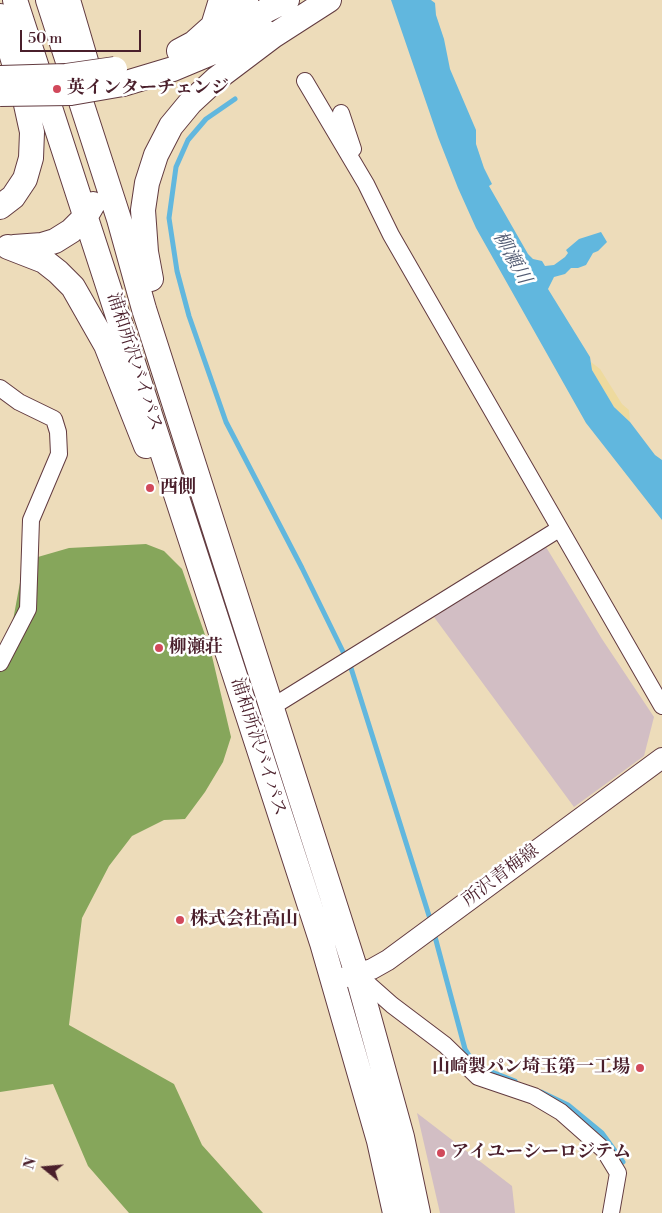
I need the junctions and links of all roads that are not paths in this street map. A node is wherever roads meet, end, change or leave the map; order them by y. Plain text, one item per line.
1 (15, 0) edge
2 (22, 0) edge
3 (48, 0) edge
4 (68, 0) edge
5 (221, 0) edge
6 (287, 0) edge
7 (319, 3) edge
8 (260, 11) edge
9 (0, 16) edge
10 (213, 26) junction
11 (65, 51) junction
12 (179, 51) junction
13 (121, 76) junction
14 (0, 78) edge
15 (304, 81) dead end
16 (0, 86) edge
17 (0, 94) edge
18 (341, 113) dead end
19 (57, 125) junction
20 (366, 184) junction
21 (0, 207) edge
22 (86, 216) junction
23 (4, 247) edge
24 (151, 279) junction
25 (0, 388) edge
26 (206, 498) junction
27 (559, 529) junction
28 (217, 619) junction
29 (0, 663) edge
30 (272, 706) junction
31 (662, 706) edge
32 (662, 758) edge
33 (357, 974) junction
34 (333, 980) junction
35 (395, 1213) edge
36 (418, 1213) edge
37 (611, 1213) edge

1 - 19 highway, 浦和所沢バイパス
2 - 19 highway
3 - 11 highway, 浦和所沢バイパス
4 - 24 highway
5 - 10 highway
6 - 8 highway
7 - 8 highway
7 - 13 highway
7 - 24 highway
8 - 10 highway
8 - 12 highway
8 - 13 highway
9 - 21 highway
10 - 12 highway
11 - 22 highway
11 - 26 highway, 浦和所沢バイパス
12 - 13 highway
13 - 14 highway, bridge
13 - 16 highway
13 - 17 highway, bridge
15 - 20 street
18 - 20 street
19 - 22 highway, 浦和所沢バイパス
20 - 27 street
22 - 23 highway
22 - 28 highway, 浦和所沢バイパス
23 - 28 highway
24 - 26 highway
25 - 29 street
26 - 30 highway, 浦和所沢バイパス
27 - 30 street
27 - 31 street
28 - 34 highway, 浦和所沢バイパス
30 - 33 highway, 浦和所沢バイパス
32 - 33 main road, 所沢青梅線
33 - 34 main road, 所沢青梅線
33 - 36 highway, 浦和所沢バイパス
33 - 37 street
34 - 35 highway, 浦和所沢バイパス

